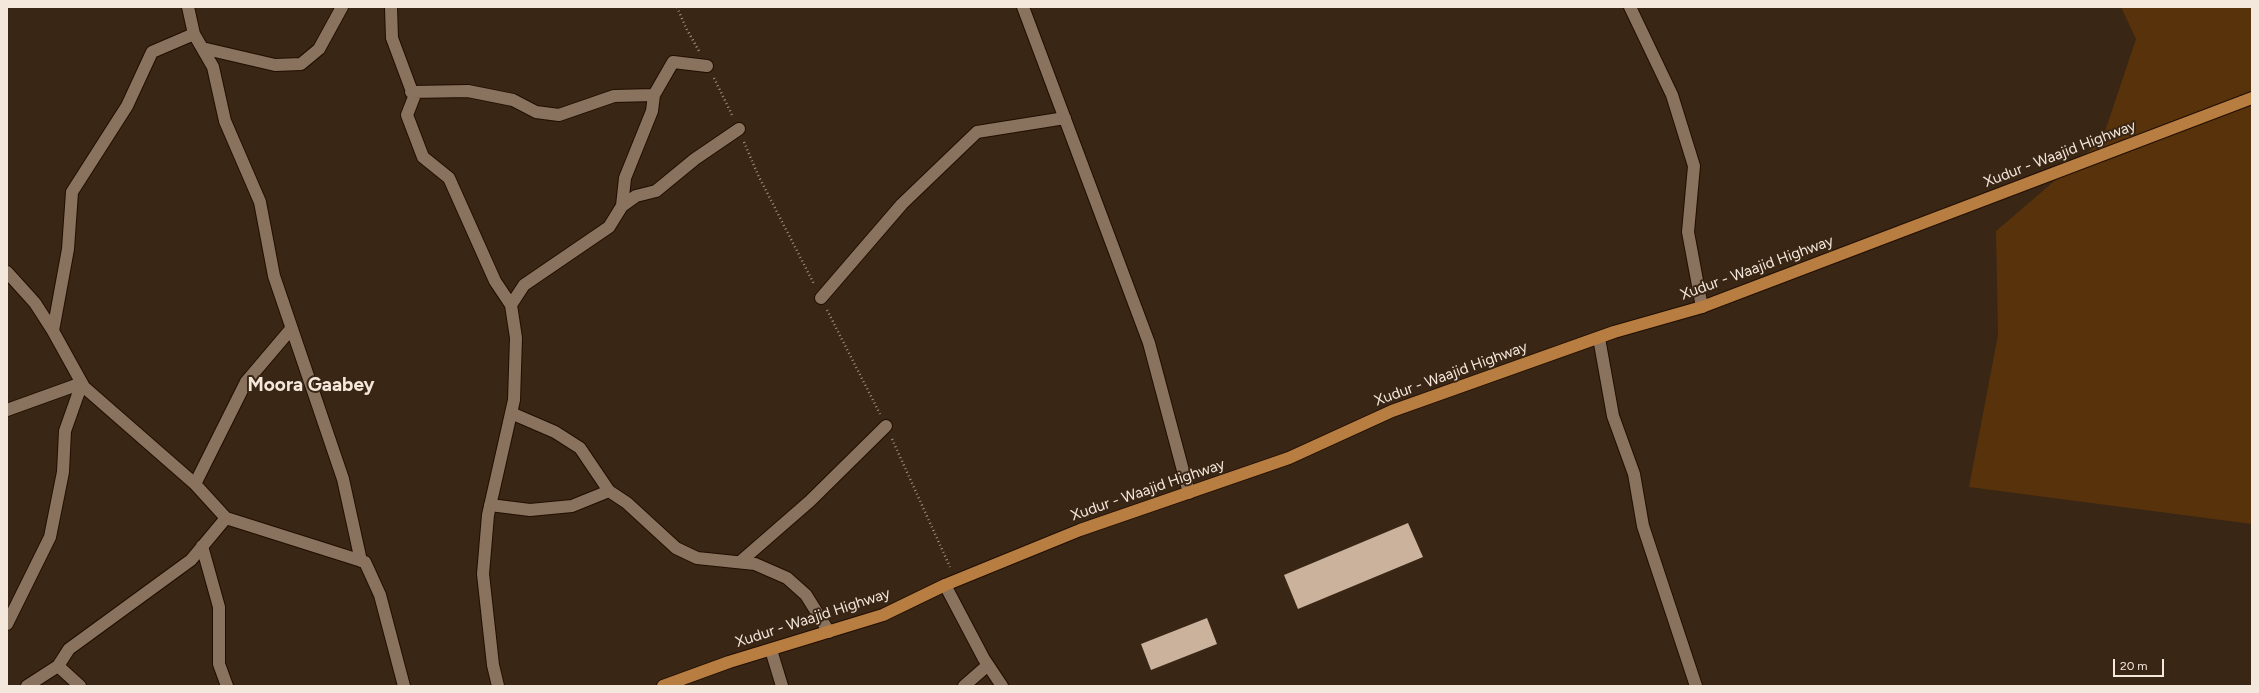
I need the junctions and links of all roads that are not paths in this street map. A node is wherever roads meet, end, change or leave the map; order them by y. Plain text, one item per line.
1 (188, 7) edge
2 (342, 7) edge
3 (390, 7) edge
4 (1023, 7) edge
5 (1630, 7) edge
6 (194, 34) junction
7 (202, 48) junction
8 (707, 66) road end
9 (412, 92) junction
10 (654, 95) junction
11 (2252, 98) edge
12 (1065, 118) junction
13 (739, 129) road end
14 (622, 206) junction
15 (7, 272) edge
16 (821, 298) road end
17 (511, 305) junction
18 (1702, 307) junction
19 (291, 329) junction
20 (54, 331) junction
21 (1599, 338) junction
22 (82, 383) junction
23 (7, 410) edge
24 (511, 414) junction
25 (886, 426) road end
26 (195, 484) junction
27 (609, 491) junction
28 (1189, 492) junction
29 (490, 505) junction
30 (226, 518) junction
31 (202, 546) junction
32 (361, 561) junction
33 (740, 562) junction
34 (950, 583) junction
35 (7, 624) edge
36 (829, 632) junction
37 (771, 650) junction
38 (988, 665) junction
39 (58, 666) junction
40 (27, 686) edge
41 (80, 686) edge
42 (227, 686) edge
43 (404, 686) edge
44 (498, 686) edge
45 (663, 686) edge
46 (782, 686) edge
47 (964, 686) edge
48 (1002, 686) edge
49 (1696, 686) edge

1 - 6 street
2 - 7 street
3 - 9 street
4 - 12 street
5 - 18 street
6 - 7 street
6 - 20 street
7 - 19 street
8 - 10 street
9 - 10 street
9 - 17 street
10 - 14 street
11 - 18 main road, Xudur - Waajid Highway
12 - 16 street
12 - 28 street
13 - 14 street
14 - 17 street
15 - 20 street
17 - 24 street
18 - 21 main road, Xudur - Waajid Highway
19 - 26 street
19 - 32 street
20 - 22 street
21 - 28 main road, Xudur - Waajid Highway
21 - 49 street
22 - 23 street
22 - 26 street
22 - 35 street
24 - 27 street
24 - 29 street
25 - 33 street
26 - 30 street
27 - 29 street
27 - 33 street
28 - 34 main road, Xudur - Waajid Highway
29 - 44 street
30 - 31 street
30 - 32 street
31 - 39 street
31 - 42 street
32 - 43 street
33 - 36 street
34 - 36 main road, Xudur - Waajid Highway
34 - 38 street
36 - 37 main road, Xudur - Waajid Highway
37 - 45 main road, Xudur - Waajid Highway
37 - 46 street
38 - 47 street
38 - 48 street
39 - 40 street
39 - 41 street

